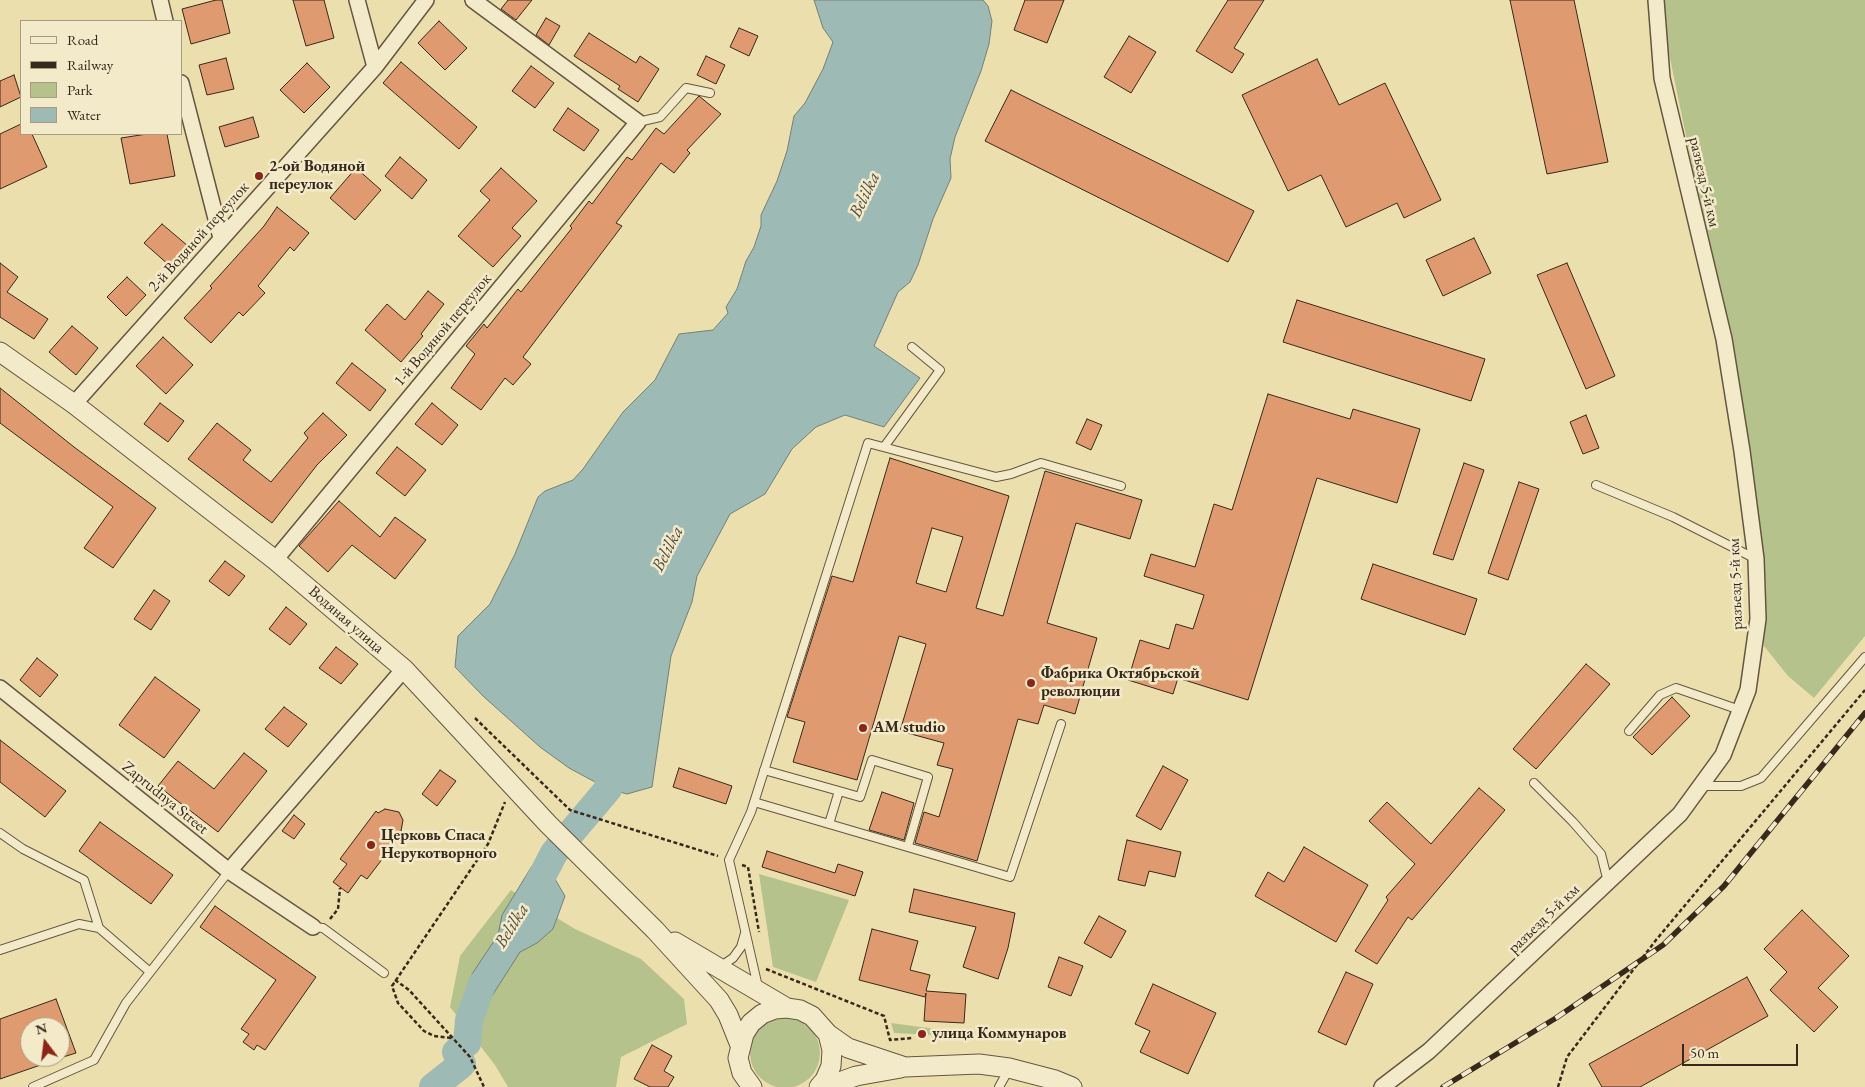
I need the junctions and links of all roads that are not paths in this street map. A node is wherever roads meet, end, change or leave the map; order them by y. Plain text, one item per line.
1 (160, 0) edge
2 (357, 0) edge
3 (426, 0) edge
4 (473, 0) edge
5 (1656, 0) edge
6 (165, 20) edge
7 (375, 67) junction
8 (182, 87) edge
9 (710, 94) dead end
10 (638, 122) junction
11 (221, 238) junction
12 (912, 348) dead end
13 (0, 352) edge
14 (74, 404) junction
15 (884, 447) junction
16 (1596, 485) dead end
17 (1120, 486) dead end
18 (1756, 559) junction
19 (276, 560) junction
20 (1865, 657) edge
21 (404, 670) junction
22 (0, 688) edge
23 (1740, 710) junction
24 (1061, 724) dead end
25 (1629, 731) dead end
26 (764, 770) junction
27 (1534, 782) dead end
28 (1700, 786) junction
29 (838, 791) junction
30 (754, 802) junction
31 (829, 824) junction
32 (0, 833) edge
33 (908, 846) junction
34 (229, 871) junction
35 (1608, 882) junction
36 (99, 928) junction
37 (318, 928) joint
38 (655, 930) junction
39 (746, 931) junction
40 (0, 950) edge
41 (717, 969) junction
42 (150, 972) junction
43 (384, 973) dead end
44 (759, 993) junction
45 (787, 1008) junction
46 (828, 1034) junction
47 (740, 1045) junction
48 (905, 1067) junction
49 (1009, 1068) junction
50 (745, 1082) edge
51 (33, 1087) edge
52 (819, 1087) edge
53 (826, 1087) edge
54 (1000, 1087) edge
55 (1072, 1087) edge
56 (1382, 1087) edge

1 - 6 street
2 - 7 street
3 - 7 street, 2-й Водяной переулок
4 - 10 street
5 - 18 street, разъезд 5-й км
7 - 11 street, 2-й Водяной переулок
8 - 11 street
9 - 10 lane
10 - 19 street, 1-й Водяной переулок
11 - 14 street, 2-й Водяной переулок
12 - 15 lane
13 - 14 street, Водяная улица
14 - 19 street, Водяная улица
15 - 17 lane
15 - 26 lane
16 - 18 lane
18 - 23 street, разъезд 5-й км
19 - 21 street, Водяная улица
20 - 28 lane
21 - 34 street
21 - 38 street, Водяная улица
22 - 34 street, Zaprudnya Street
23 - 25 lane
23 - 28 street, разъезд 5-й км
24 - 33 lane
26 - 29 lane
26 - 30 lane
27 - 35 lane
28 - 35 street, разъезд 5-й км
29 - 31 lane
29 - 33 lane
30 - 31 lane
30 - 39 lane
31 - 33 lane
32 - 36 lane
34 - 37 street, Zaprudnya Street
34 - 42 lane
35 - 56 street, разъезд 5-й км
36 - 40 lane
36 - 42 lane
37 - 43 lane
38 - 41 street
38 - 47 street
39 - 41 lane
39 - 44 lane
41 - 44 street
42 - 51 lane
44 - 45 street
45 - 46 street
45 - 47 street
46 - 48 street
46 - 52 street
47 - 50 street
48 - 49 street
48 - 53 street
49 - 54 lane
49 - 55 street

